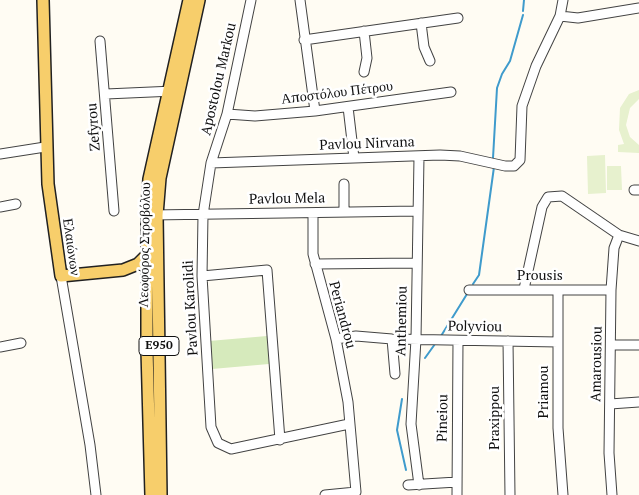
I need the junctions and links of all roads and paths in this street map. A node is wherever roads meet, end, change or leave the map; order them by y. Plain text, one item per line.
1 (43, 0) edge
2 (188, 0) edge
3 (200, 0) edge
4 (251, 0) edge
5 (300, 0) edge
6 (563, 0) edge
7 (639, 8) edge
8 (560, 16) junction
9 (458, 18) dead end
10 (421, 23) junction
11 (364, 31) junction
12 (304, 40) junction
13 (100, 41) dead end
14 (430, 61) dead end
15 (364, 72) dead end
16 (173, 91) junction
17 (451, 92) dead end
18 (106, 94) junction
19 (348, 107) junction
20 (315, 111) junction
21 (227, 114) junction
22 (45, 147) junction
23 (0, 154) edge
24 (419, 157) junction
25 (354, 158) junction
26 (211, 163) junction
27 (344, 184) dead end
28 (16, 204) dead end
29 (0, 207) edge
30 (114, 211) dead end
31 (417, 211) junction
32 (344, 212) junction
33 (313, 213) junction
34 (152, 215) junction
35 (203, 215) junction
36 (619, 236) junction
37 (639, 242) edge
38 (146, 256) junction
39 (416, 263) junction
40 (316, 264) junction
41 (123, 270) junction
42 (61, 276) junction
43 (202, 276) junction
44 (146, 281) junction
45 (524, 289) junction
46 (469, 290) dead end
47 (558, 290) junction
48 (611, 290) junction
49 (336, 339) junction
50 (392, 339) junction
51 (416, 339) junction
52 (458, 340) junction
53 (508, 341) junction
54 (558, 342) junction
55 (22, 343) dead end
56 (611, 344) junction
57 (639, 345) edge
58 (0, 347) edge
59 (395, 374) dead end
60 (639, 402) edge
61 (610, 404) junction
62 (349, 424) junction
63 (280, 440) junction
64 (155, 476) junction
65 (456, 482) junction
66 (408, 485) dead end
67 (419, 485) junction
68 (96, 495) edge
69 (146, 495) edge
70 (151, 495) edge
71 (161, 495) edge
72 (165, 495) edge
73 (325, 495) edge
74 (457, 495) edge
75 (510, 495) edge
76 (563, 495) edge
77 (612, 495) edge

1 - 22 main road, Ελαιώνων
2 - 16 main road, Λεωφόρος Στροβόλου / E950
3 - 16 main road, Λεωφόρος Στροβόλου / E950
4 - 21 street, Apostolou Markou
5 - 12 street
6 - 8 street
7 - 8 street
8 - 24 street, Pavlou Nirvana
9 - 10 street
10 - 11 street
10 - 14 street
11 - 12 street
11 - 15 street
12 - 20 street
13 - 18 street, Zefyrou
16 - 18 street
16 - 34 main road, Λεωφόρος Στροβόλου / E950
17 - 19 street, Αποστόλου Πέτρου
18 - 30 street, Zefyrou
19 - 20 street, Αποστόλου Πέτρου
19 - 25 street
20 - 21 street, Αποστόλου Πέτρου
21 - 26 street, Apostolou Markou
22 - 23 street
22 - 42 main road, Ελαιώνων
24 - 25 street, Pavlou Nirvana
24 - 31 street, Anthemiou
25 - 26 street, Pavlou Nirvana
26 - 35 street, Pavlou Karolidi
27 - 32 street
28 - 29 street
31 - 32 street, Pavlou Mela
31 - 39 street, Anthemiou
32 - 33 street, Pavlou Mela
33 - 35 street, Pavlou Mela
33 - 40 street, Periandrou
34 - 35 street, Pavlou Mela
34 - 38 main road, Λεωφόρος Στροβόλου / E950
34 - 64 main road, Λεωφόρος Στροβόλου / E950
35 - 43 street, Pavlou Karolidi
36 - 37 street
36 - 45 street
36 - 48 street, Amarousiou
38 - 41 main road
38 - 44 main road, Λεωφόρος Στροβόλου / E950
39 - 40 street
39 - 51 street, Anthemiou
40 - 49 street, Periandrou
41 - 42 main road
41 - 44 main road
42 - 68 street, Ελαιώνων
43 - 63 street, Pavlou Karolidi
43 - 63 street
44 - 64 main road, Λεωφόρος Στροβόλου / E950
45 - 46 street, Prousis
45 - 47 street, Prousis
47 - 48 street, Prousis
47 - 54 street, Priamou
48 - 56 street, Amarousiou
49 - 50 street, Polyviou
49 - 62 street, Periandrou
50 - 51 street, Polyviou
50 - 59 street
51 - 52 street, Polyviou
51 - 67 street, Anthemiou
52 - 53 street, Polyviou
52 - 65 street, Pineiou
53 - 54 street, Polyviou
53 - 75 street, Praxippou
54 - 76 street, Priamou
55 - 58 street
56 - 57 street
56 - 61 street, Amarousiou
60 - 61 street
61 - 77 street, Amarousiou
62 - 63 street
62 - 73 street, Periandrou
64 - 69 main road, E950
64 - 70 main road, Λεωφόρος Στροβόλου / E950
64 - 71 main road, Λεωφόρος Στροβόλου / E950
64 - 72 main road, E950
65 - 67 street
65 - 74 street, Pineiou
66 - 67 street

